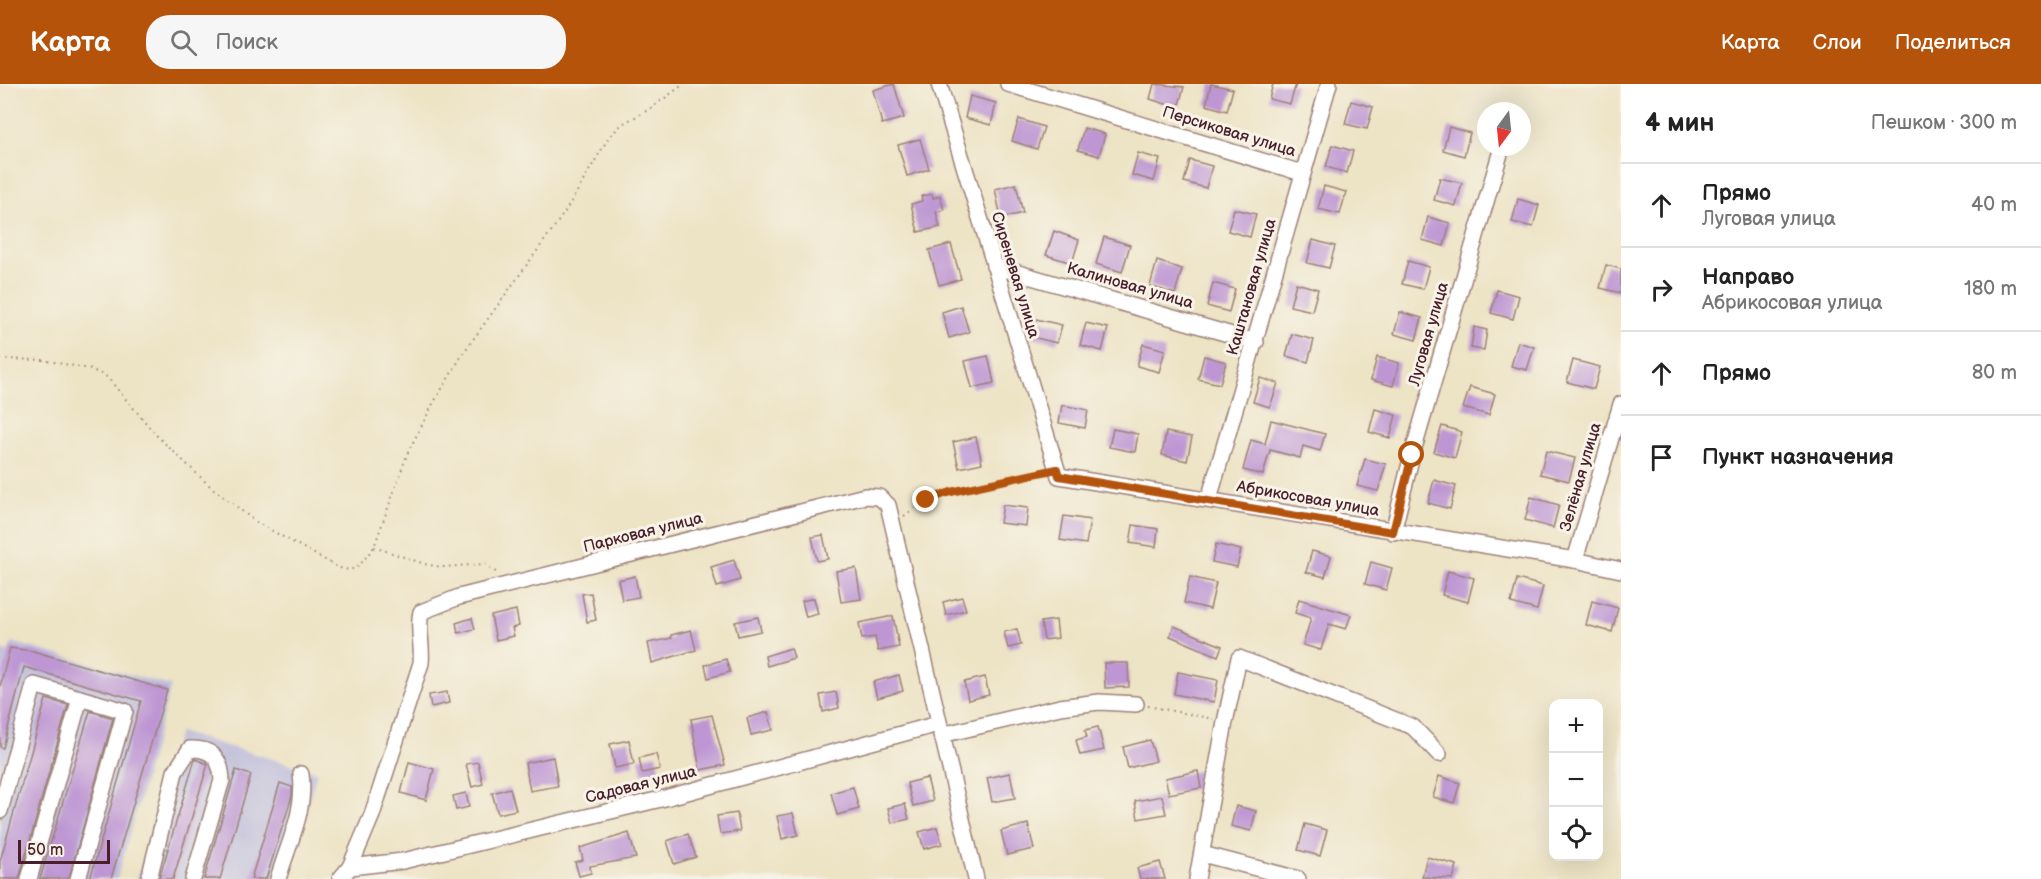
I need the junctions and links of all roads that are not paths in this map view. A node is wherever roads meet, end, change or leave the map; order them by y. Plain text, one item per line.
1 (939, 84) edge
2 (1008, 84) edge
3 (1329, 84) edge
4 (1499, 156) edge
5 (1302, 173) junction
6 (994, 266) junction
7 (1256, 342) junction
8 (1621, 404) edge
9 (1058, 473) joint
10 (1209, 499) junction
11 (1393, 532) junction
12 (1575, 560) junction
13 (1621, 570) edge
14 (80, 698) junction
15 (1136, 704) road end
16 (940, 730) junction
17 (1439, 754) dead end
18 (300, 774) dead end
19 (0, 811) edge
20 (1202, 854) junction
21 (345, 873) edge
22 (29, 879) edge
23 (78, 879) edge
24 (149, 879) edge
25 (193, 879) edge
26 (278, 879) edge
27 (976, 879) edge
28 (1197, 879) edge
29 (1298, 879) edge

1 - 6 street, Сиреневая улица
2 - 5 street, Персиковая улица
3 - 5 street, Каштановая улица
4 - 11 street, Луговая улица
5 - 7 street, Каштановая улица
6 - 7 street, Калиновая улица
6 - 9 street, Сиреневая улица
7 - 10 street, Каштановая улица
8 - 12 street, Зелёная улица
9 - 10 street, Абрикосовая улица
10 - 11 street, Абрикосовая улица
11 - 12 street, Абрикосовая улица
12 - 13 street, Абрикосовая улица
14 - 19 street
14 - 22 street
14 - 23 street
15 - 16 street, Садовая улица
16 - 21 street, Садовая улица
16 - 21 street, Парковая улица
16 - 27 street
17 - 20 street
18 - 26 street
20 - 28 street
20 - 29 street
24 - 25 street

